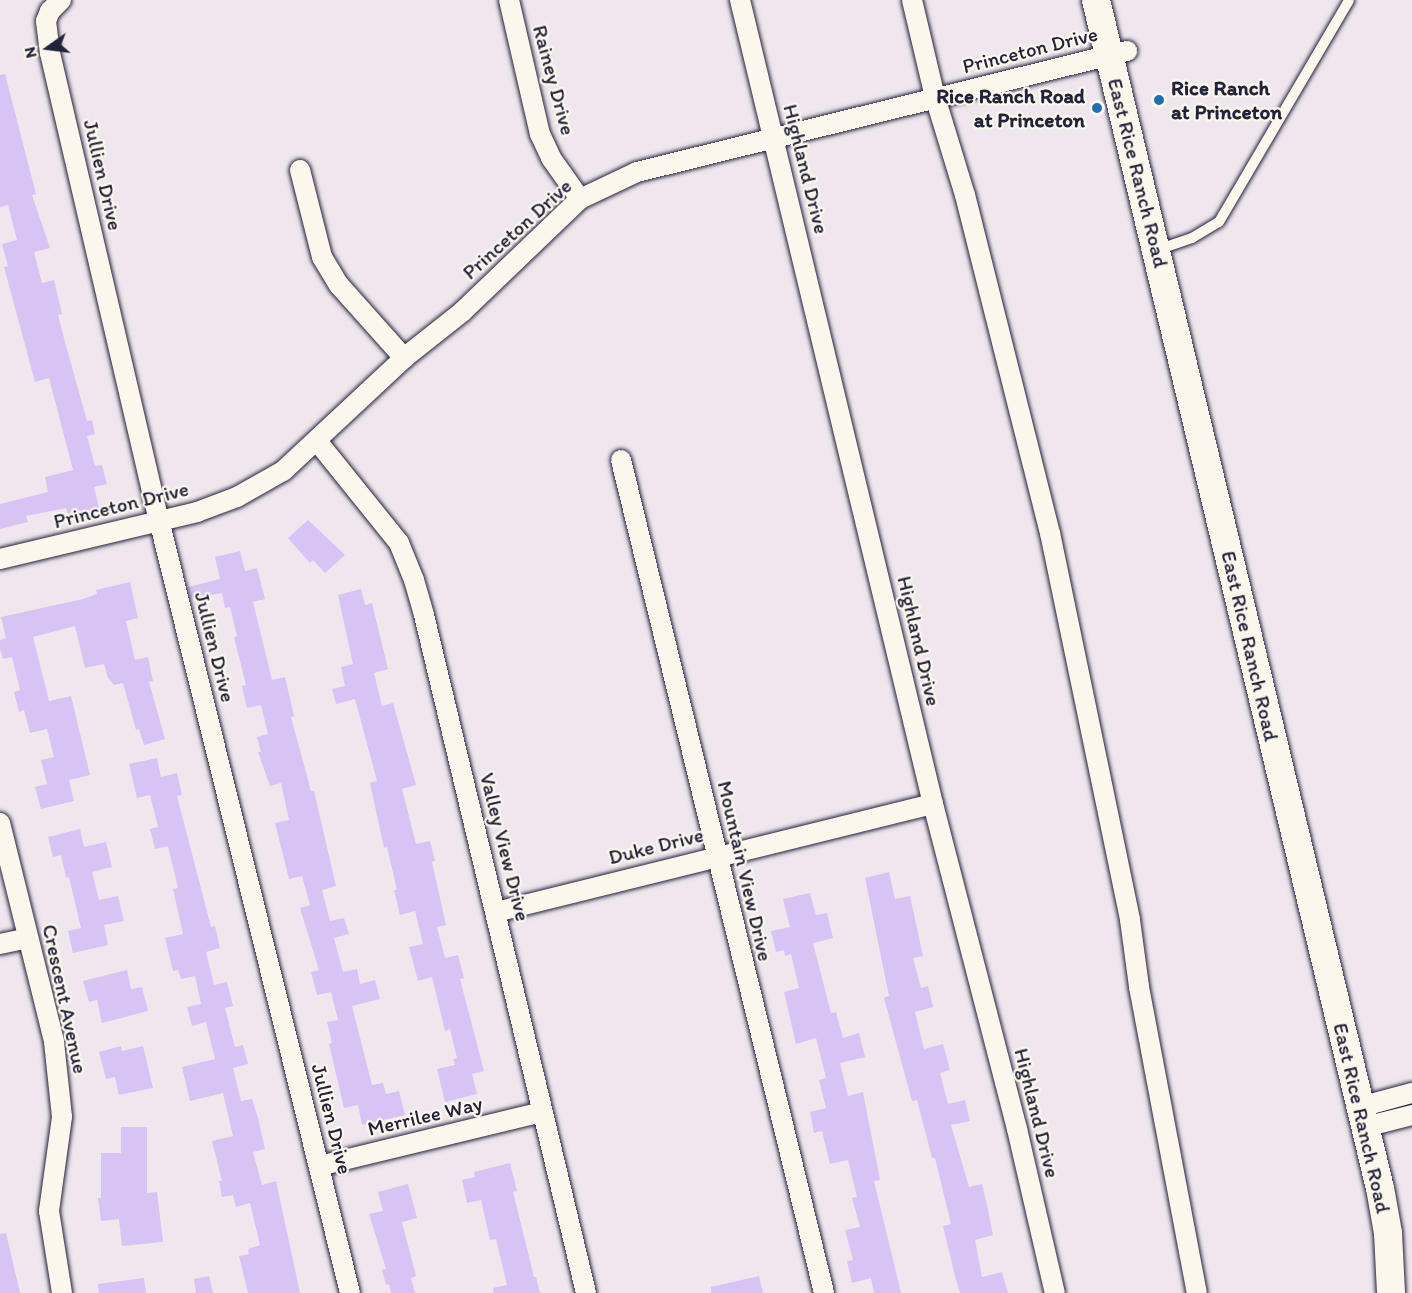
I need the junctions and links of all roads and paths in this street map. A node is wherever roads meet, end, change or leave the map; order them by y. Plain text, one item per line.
1 (509, 0) edge
2 (740, 0) edge
3 (912, 0) edge
4 (1096, 0) edge
5 (1115, 0) edge
6 (1349, 0) edge
7 (55, 6) edge
8 (1118, 53) junction
9 (935, 98) junction
10 (773, 138) junction
11 (300, 170) dead end
12 (579, 200) junction
13 (1165, 248) junction
14 (404, 358) junction
15 (317, 441) junction
16 (621, 460) dead end
17 (159, 520) junction
18 (0, 559) edge
19 (933, 804) junction
20 (0, 823) edge
21 (717, 856) junction
22 (496, 912) junction
23 (28, 938) junction
24 (0, 944) edge
25 (1412, 1093) edge
26 (543, 1112) junction
27 (1369, 1115) junction
28 (1412, 1115) edge
29 (319, 1166) junction
30 (62, 1293) edge
31 (350, 1293) edge
32 (586, 1293) edge
33 (824, 1293) edge
34 (1055, 1293) edge
35 (1197, 1293) edge
36 (1391, 1293) edge
37 (1404, 1293) edge

1 - 12 street, Rainey Drive
2 - 10 street, Highland Drive
3 - 9 street
4 - 8 main road, East Rice Ranch Road
5 - 8 main road, East Rice Ranch Road
6 - 13 lane
7 - 17 street, Jullien Drive
8 - 9 street, Princeton Drive
8 - 13 main road, East Rice Ranch Road
9 - 10 street, Princeton Drive
9 - 35 street
10 - 12 street, Princeton Drive
10 - 19 street, Highland Drive
11 - 14 street
12 - 14 street, Princeton Drive
13 - 27 main road, East Rice Ranch Road
14 - 15 street, Princeton Drive
15 - 17 street, Princeton Drive
15 - 22 street, Valley View Drive
16 - 21 street, Mountain View Drive
17 - 18 street, Princeton Drive
17 - 29 street, Jullien Drive
19 - 21 street, Duke Drive
19 - 34 street, Highland Drive
20 - 23 street, Crescent Avenue
21 - 22 street, Duke Drive
21 - 33 street, Mountain View Drive
22 - 26 street, Valley View Drive
23 - 24 street
23 - 30 street, Crescent Avenue
25 - 27 street
26 - 29 street, Merrilee Way
26 - 32 street, Valley View Drive
27 - 28 street
27 - 36 main road, East Rice Ranch Road
27 - 37 main road, East Rice Ranch Road
29 - 31 street, Jullien Drive

